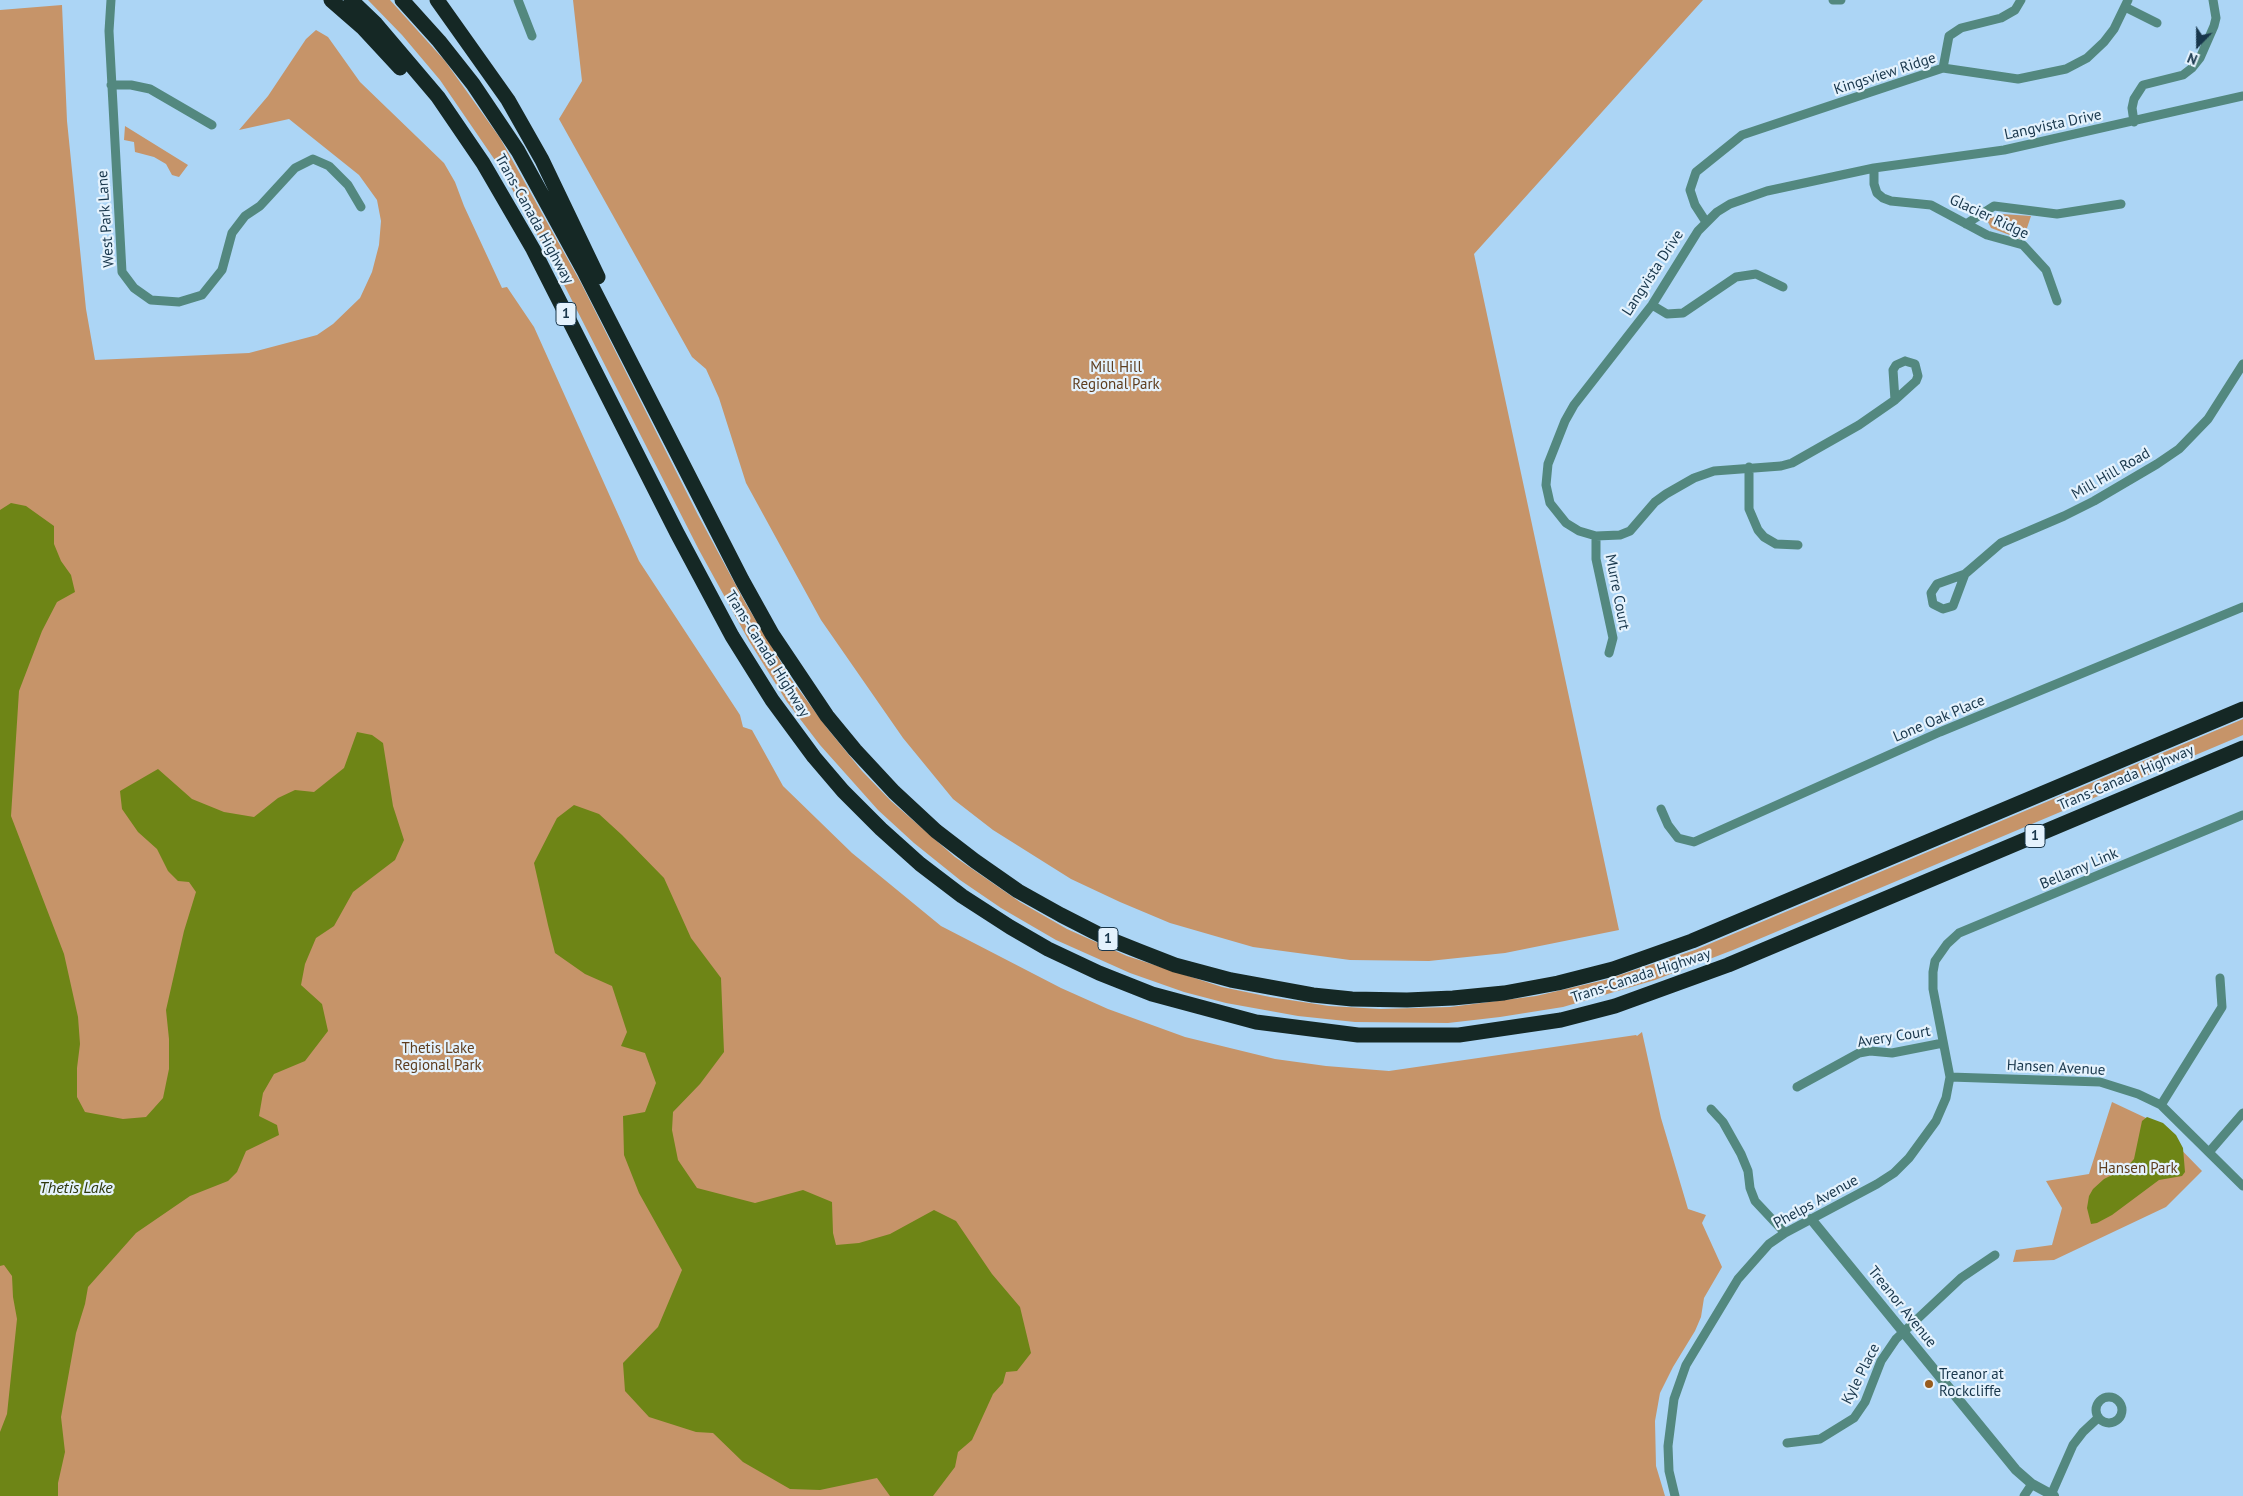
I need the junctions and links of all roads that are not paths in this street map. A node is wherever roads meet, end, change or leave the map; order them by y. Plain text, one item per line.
1 (111, 0) edge
2 (331, 0) edge
3 (351, 0) edge
4 (402, 0) edge
5 (436, 0) edge
6 (518, 0) edge
7 (1833, 0) edge
8 (1841, 0) edge
9 (2021, 0) edge
10 (2213, 0) edge
11 (2127, 4) edge
12 (2157, 22) dead end
13 (532, 36) dead end
14 (1943, 68) junction
15 (111, 85) junction
16 (2243, 96) edge
17 (2134, 122) junction
18 (212, 125) dead end
19 (483, 163) junction
20 (1874, 168) junction
21 (2121, 204) dead end
22 (361, 208) dead end
23 (1706, 222) junction
24 (1966, 224) junction
25 (1783, 287) dead end
26 (2057, 301) dead end
27 (1652, 305) junction
28 (620, 342) junction
29 (2243, 364) edge
30 (1895, 400) dead end
31 (1749, 467) junction
32 (1596, 536) junction
33 (1798, 545) dead end
34 (1965, 574) dead end
35 (2243, 607) edge
36 (1609, 653) dead end
37 (2243, 709) edge
38 (2243, 748) edge
39 (1661, 809) dead end
40 (2243, 815) edge
41 (1935, 961) joint
42 (2220, 978) dead end
43 (1943, 1043) junction
44 (1950, 1077) junction
45 (1797, 1087) dead end
46 (2161, 1105) junction
47 (1711, 1109) dead end
48 (2243, 1114) edge
49 (2210, 1151) junction
50 (2243, 1186) edge
51 (1811, 1219) junction
52 (1785, 1233) junction
53 (1995, 1255) dead end
54 (1902, 1332) junction
55 (2098, 1418) dead end
56 (1787, 1443) dead end
57 (2032, 1484) junction
58 (2052, 1495) edge
59 (1674, 1496) edge
60 (2024, 1496) edge

1 - 15 street, West Park Lane
2 - 19 highway
3 - 19 highway, Trans-Canada Highway / 1
4 - 28 highway, Trans-Canada Highway / 1
5 - 28 highway
6 - 13 street
7 - 8 street
9 - 14 street
10 - 17 street
11 - 12 street, Kingsview Ridge
11 - 14 street, Kingsview Ridge
14 - 23 street, Kingsview Ridge
15 - 18 street
15 - 22 street, West Park Lane
16 - 17 street, Langvista Drive
17 - 20 street, Langvista Drive
19 - 38 highway, Trans-Canada Highway / 1
20 - 23 street, Langvista Drive
20 - 24 street, Glacier Ridge
21 - 24 street
23 - 27 street, Langvista Drive
24 - 26 street, Glacier Ridge
25 - 27 street
27 - 32 street, Langvista Drive
28 - 37 highway, Trans-Canada Highway / 1
29 - 34 street, Mill Hill Road
30 - 31 street, Langvista Drive
31 - 32 street, Langvista Drive
31 - 33 street
32 - 36 street, Murre Court
35 - 39 street, Lone Oak Place
40 - 41 street, Bellamy Link
41 - 43 street, Phelps Avenue
42 - 46 street
43 - 44 street, Phelps Avenue
43 - 45 street, Avery Court
44 - 46 street, Hansen Avenue
44 - 51 street, Phelps Avenue
46 - 49 street, Hansen Avenue
47 - 52 street
48 - 49 street
49 - 50 street, Hansen Avenue
51 - 52 street, Phelps Avenue
51 - 54 street, Treanor Avenue
52 - 59 street, Phelps Avenue
53 - 54 street, Kyle Place
54 - 56 street, Kyle Place
54 - 57 street, Treanor Avenue
55 - 58 street
57 - 58 street, Treanor Avenue
57 - 60 street

